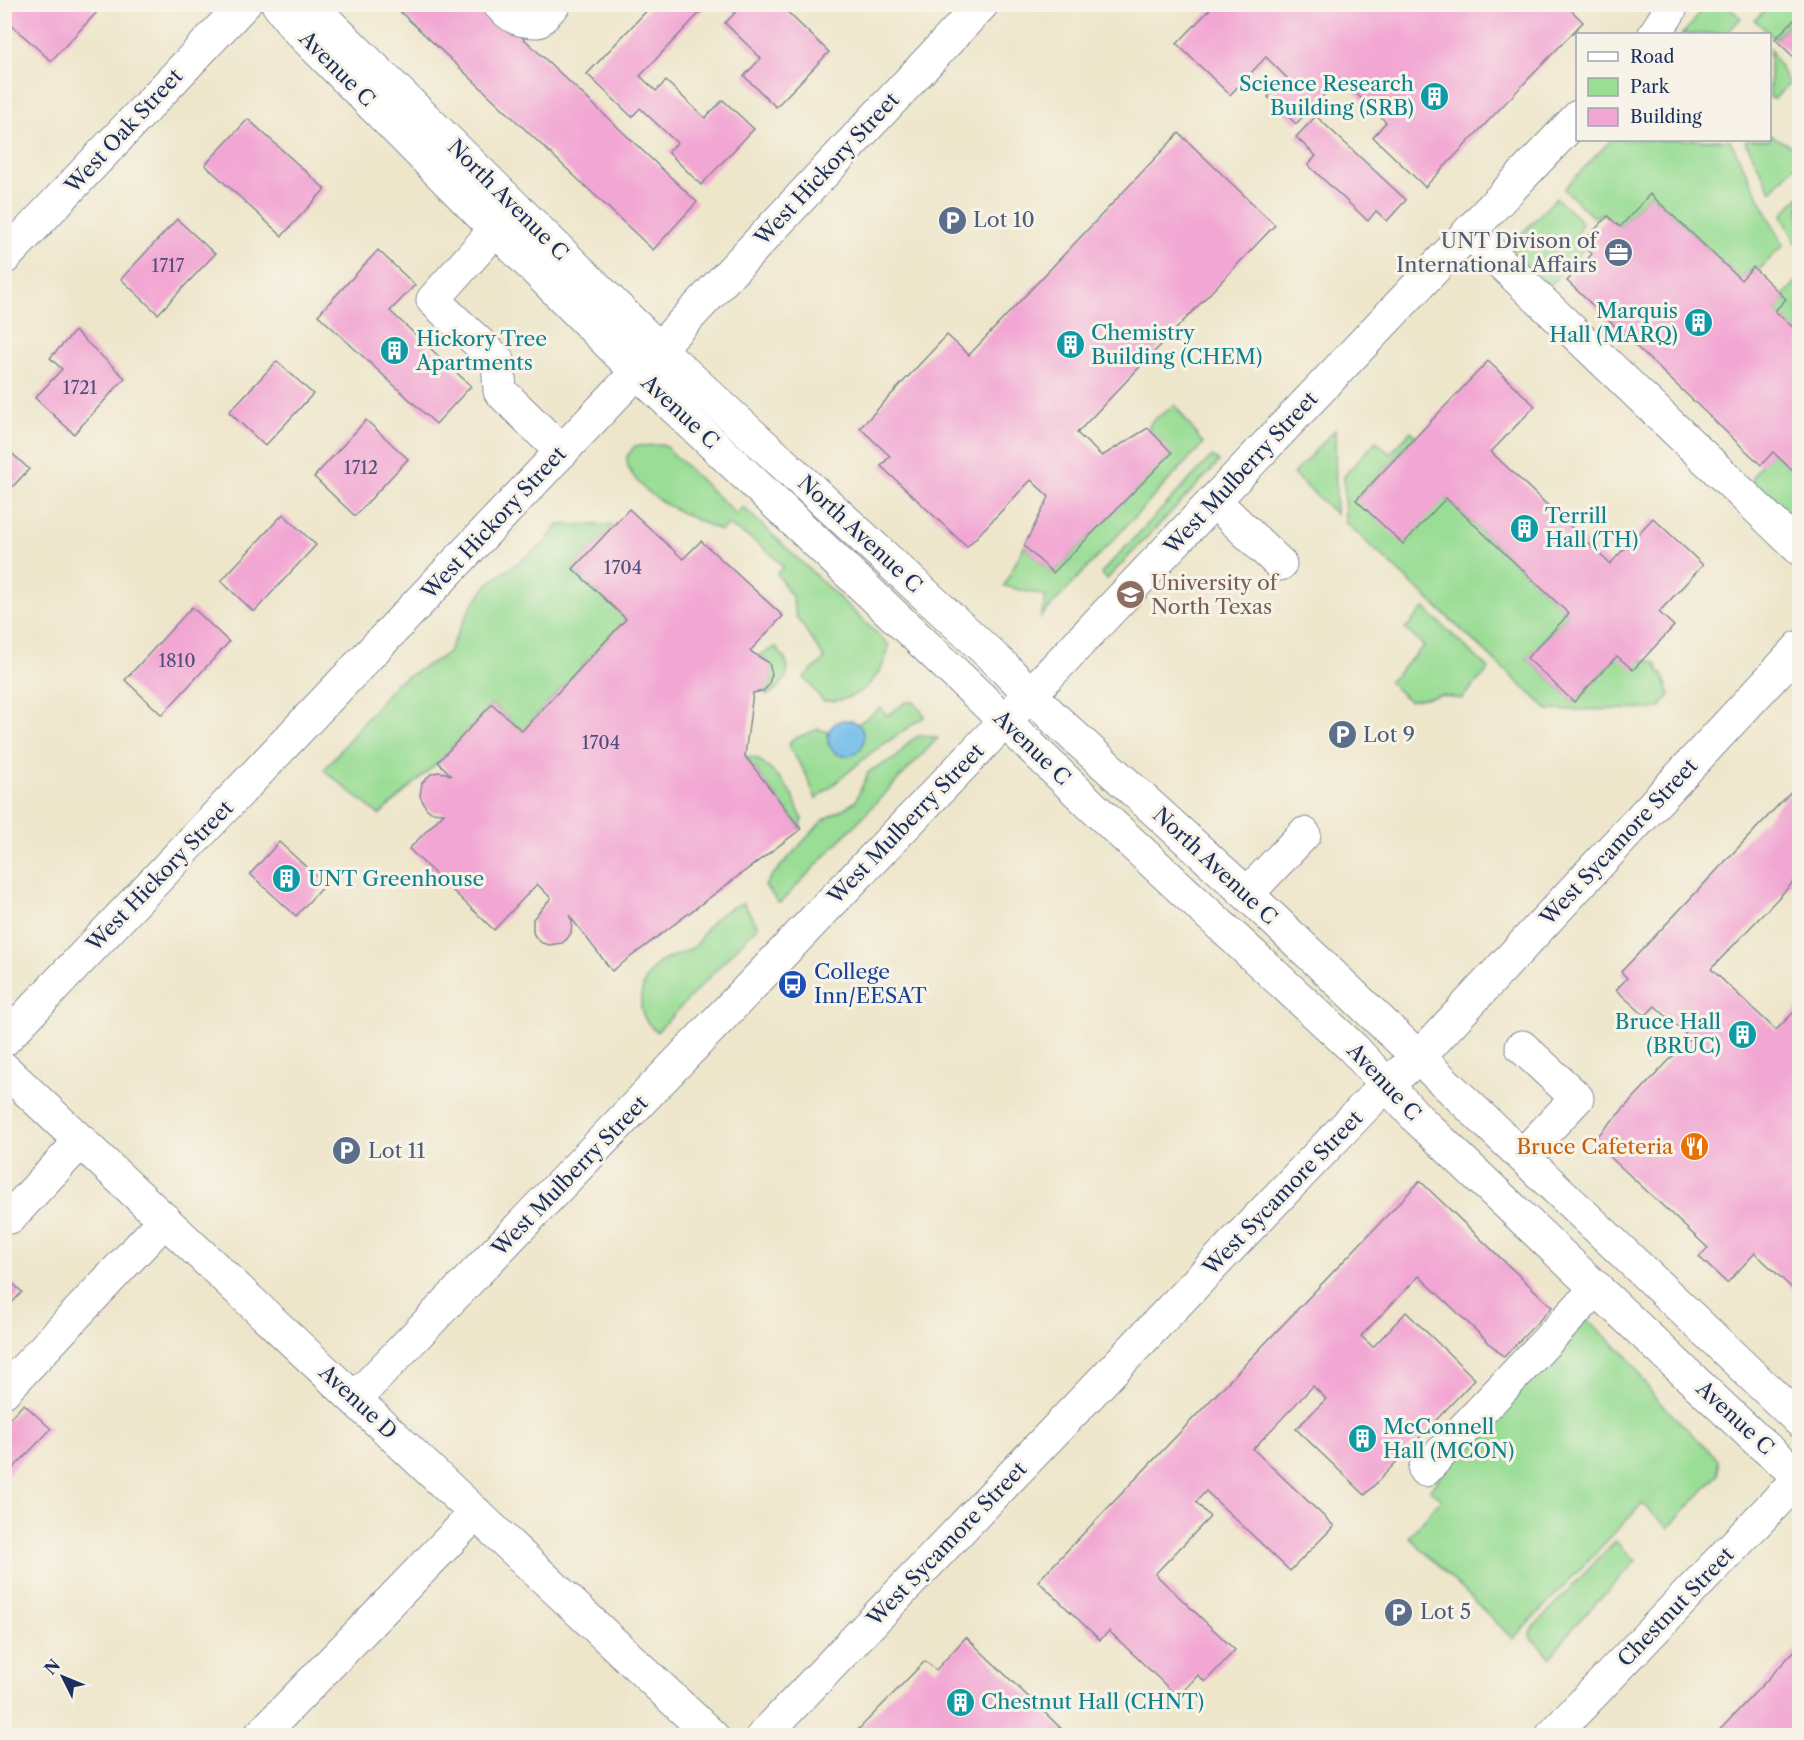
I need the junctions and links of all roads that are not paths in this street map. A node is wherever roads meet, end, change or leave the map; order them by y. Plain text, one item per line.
1 (244, 4) edge
2 (278, 4) edge
3 (309, 4) edge
4 (499, 4) edge
5 (554, 4) edge
6 (982, 4) edge
7 (1576, 119) edge
8 (496, 229) junction
9 (1469, 232) junction
10 (4, 258) edge
11 (648, 360) junction
12 (562, 452) junction
13 (1214, 501) junction
14 (1800, 549) edge
15 (1280, 564) dead end
16 (1800, 647) edge
17 (1030, 694) junction
18 (1005, 721) junction
19 (1304, 834) dead end
20 (1247, 894) junction
21 (4, 1040) edge
22 (1522, 1047) dead end
23 (1418, 1058) junction
24 (4, 1069) edge
25 (1387, 1084) junction
26 (81, 1141) junction
27 (1522, 1156) junction
28 (10, 1217) dead end
29 (165, 1220) junction
30 (1597, 1288) junction
31 (4, 1391) edge
32 (355, 1399) junction
33 (1800, 1421) edge
34 (1425, 1470) dead end
35 (1800, 1477) edge
36 (476, 1513) junction
37 (260, 1736) edge
38 (712, 1736) edge
39 (763, 1736) edge
40 (1552, 1736) edge

1 - 10 street, West Oak Street
2 - 8 street, Avenue C
3 - 11 street, North Avenue C
4 - 5 street
6 - 11 street, West Hickory Street
7 - 9 street, West Mulberry Street
8 - 11 street, Avenue C
8 - 12 street
9 - 13 street, West Mulberry Street
9 - 14 street
11 - 12 street, West Hickory Street
11 - 17 street, North Avenue C
11 - 18 street, Avenue C
12 - 21 street, West Hickory Street
13 - 15 street
13 - 17 street, West Mulberry Street
16 - 23 street, West Sycamore Street
17 - 18 street, West Mulberry Street
17 - 20 street, North Avenue C
18 - 25 street, Avenue C
18 - 32 street, West Mulberry Street
19 - 20 street
20 - 23 street, North Avenue C
22 - 27 street
23 - 25 street, West Sycamore Street
23 - 27 street, Avenue C
24 - 26 street, Avenue D
25 - 30 street, Avenue C
25 - 39 street, West Sycamore Street
26 - 28 street
26 - 29 street, Avenue D
27 - 33 street, Avenue C
29 - 31 street
29 - 32 street, Avenue D
30 - 34 street
30 - 35 street, Avenue C
32 - 36 street, Avenue D
35 - 40 street, Chestnut Street
36 - 37 street
36 - 38 street, Avenue D

